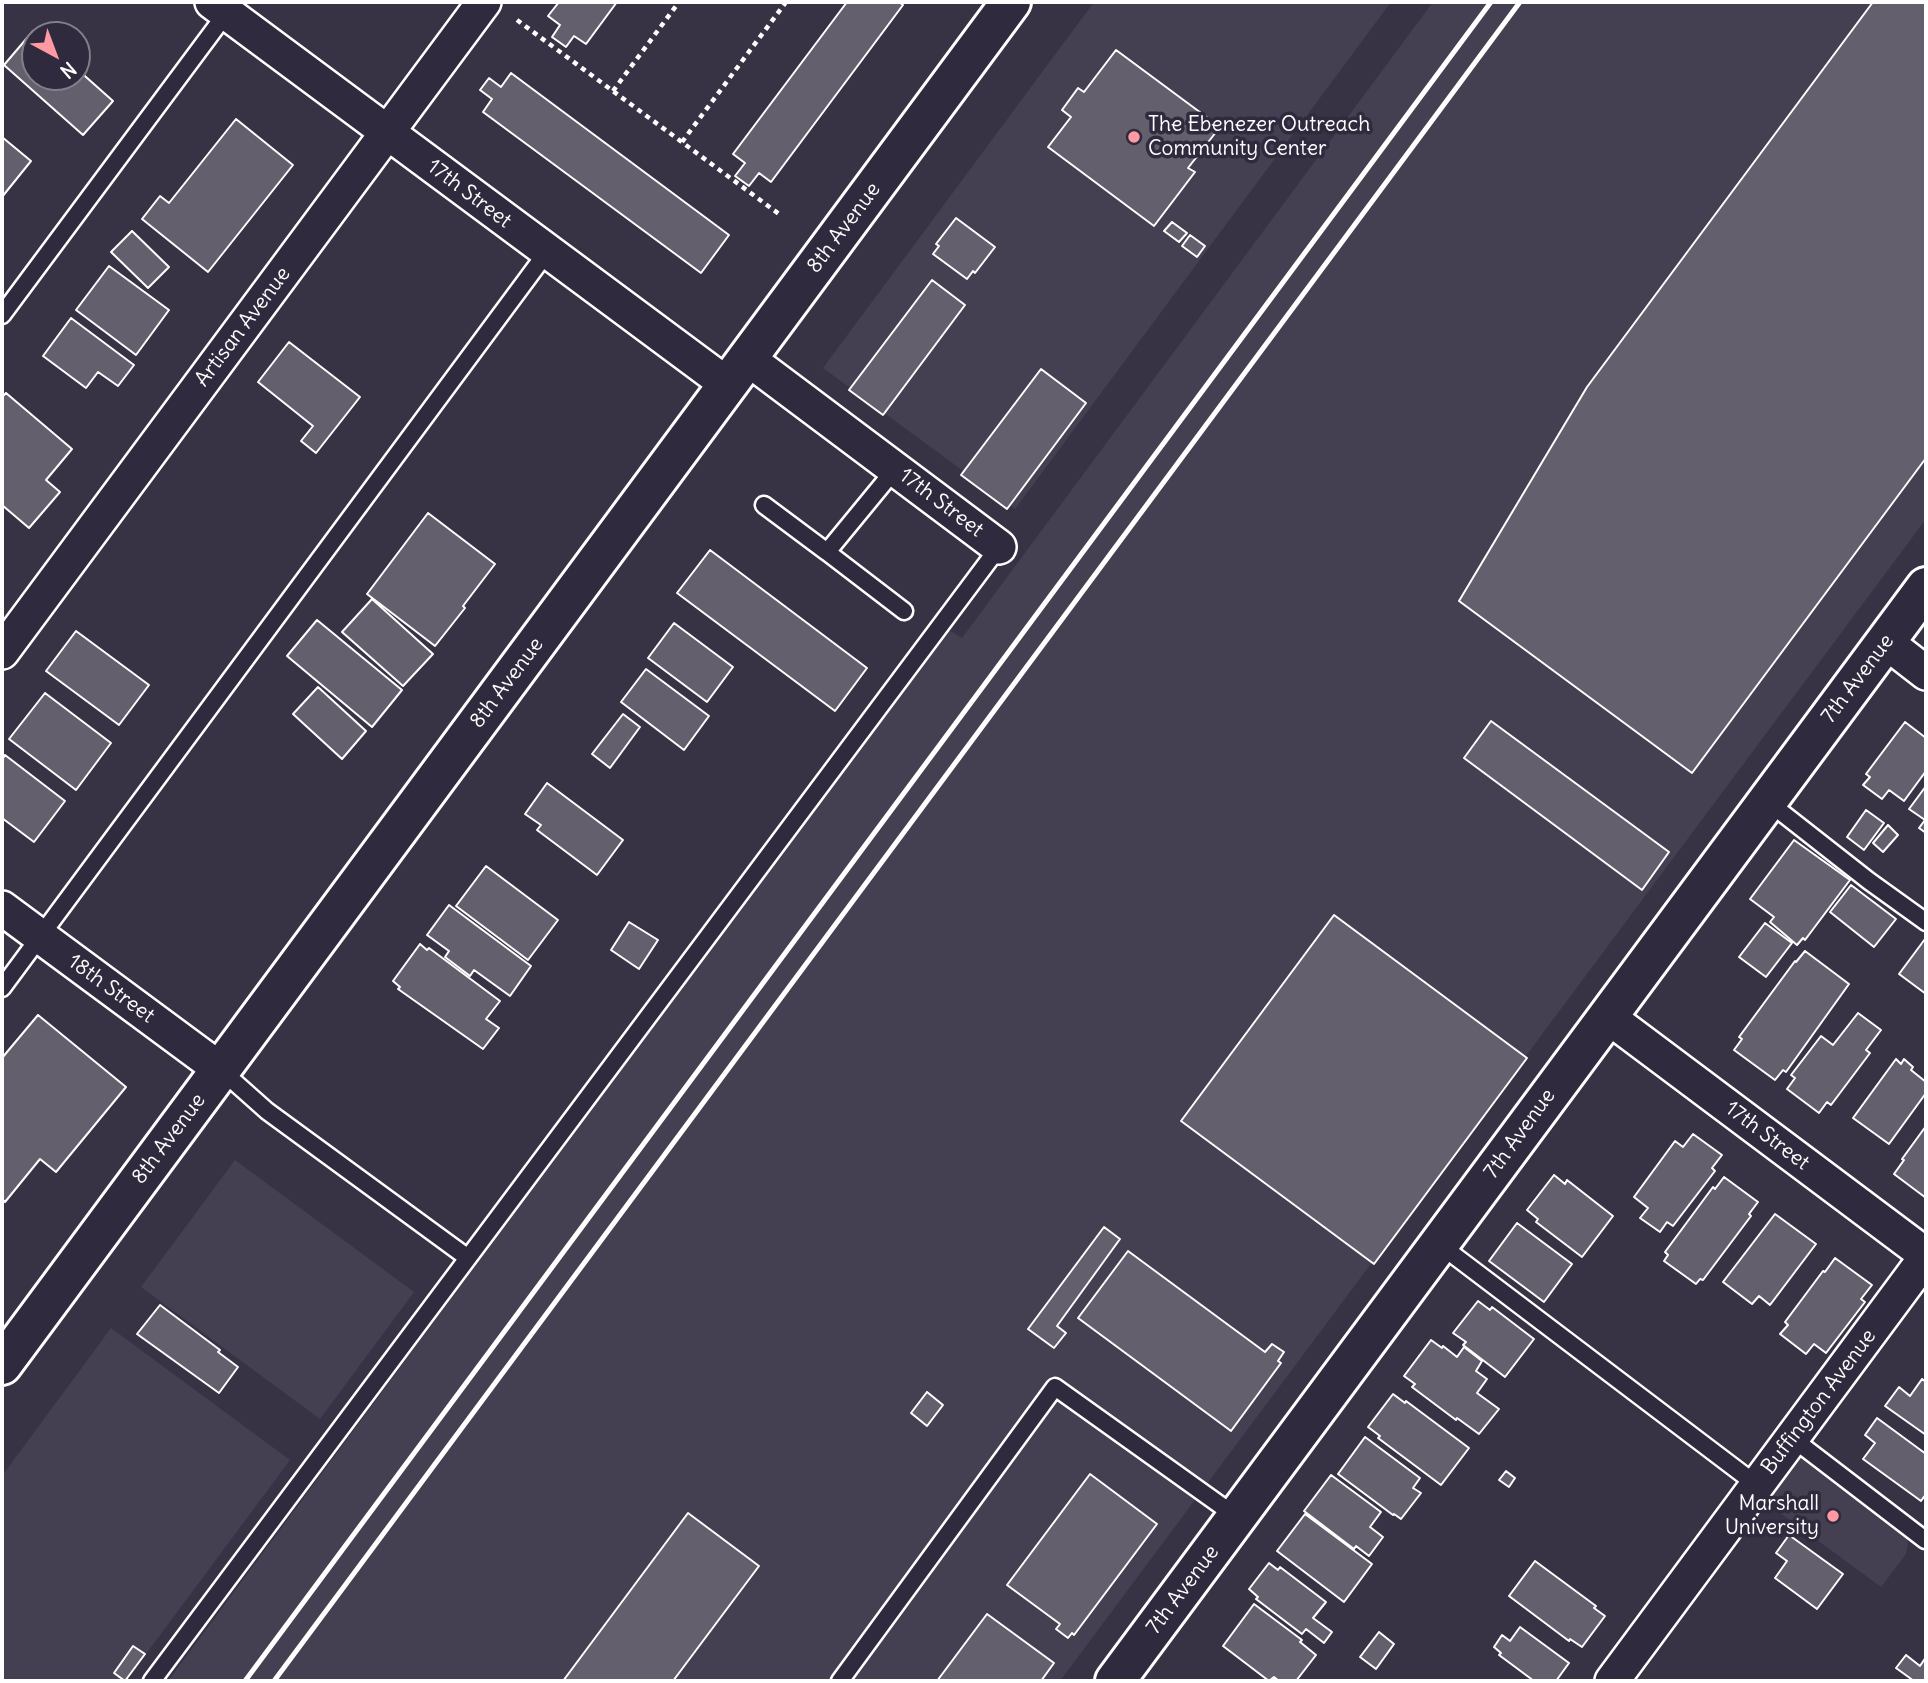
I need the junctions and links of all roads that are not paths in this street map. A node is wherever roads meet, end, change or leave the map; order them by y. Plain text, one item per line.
1 (484, 2) edge
2 (1011, 2) edge
3 (224, 5) edge
4 (387, 131) junction
5 (547, 252) junction
6 (2, 315) edge
7 (737, 372) junction
8 (896, 468) junction
9 (764, 505) dead end
10 (999, 547) joint
11 (827, 552) junction
12 (1926, 587) edge
13 (904, 611) dead end
14 (1885, 642) junction
15 (2, 652) edge
16 (1926, 673) edge
17 (1767, 801) junction
18 (2, 908) edge
19 (1926, 922) edge
20 (40, 937) junction
21 (2, 988) edge
22 (1607, 1016) junction
23 (221, 1070) junction
24 (1439, 1244) junction
25 (468, 1258) junction
26 (1923, 1260) edge
27 (2, 1365) edge
28 (1792, 1438) junction
29 (1757, 1485) junction
30 (1237, 1517) junction
31 (1925, 1540) edge
32 (152, 1681) edge
33 (840, 1681) edge
34 (1115, 1681) edge
35 (1612, 1681) edge

1 - 4 street, Artisan Avenue
2 - 7 main road, 8th Avenue
3 - 4 street, 17th Street
3 - 6 lane
4 - 5 street, 17th Street
4 - 15 street, Artisan Avenue
5 - 7 street, 17th Street
5 - 20 lane
7 - 8 street, 17th Street
7 - 23 main road, 8th Avenue
8 - 10 street, 17th Street
8 - 11 lane
9 - 11 lane
10 - 25 lane
11 - 13 lane
12 - 14 main road, 7th Avenue
14 - 16 street
14 - 17 main road, 7th Avenue
17 - 19 lane
17 - 22 main road, 7th Avenue
18 - 20 street, 18th Street
20 - 21 lane
20 - 23 street, 18th Street
22 - 24 main road, 7th Avenue
22 - 26 street, 17th Street
23 - 25 lane
23 - 27 main road, 8th Avenue
24 - 29 lane
24 - 30 main road, 7th Avenue
25 - 32 lane
26 - 28 street, Buffington Avenue
28 - 29 street, Buffington Avenue
28 - 31 lane
29 - 35 street, Buffington Avenue
30 - 33 lane
30 - 34 main road, 7th Avenue

